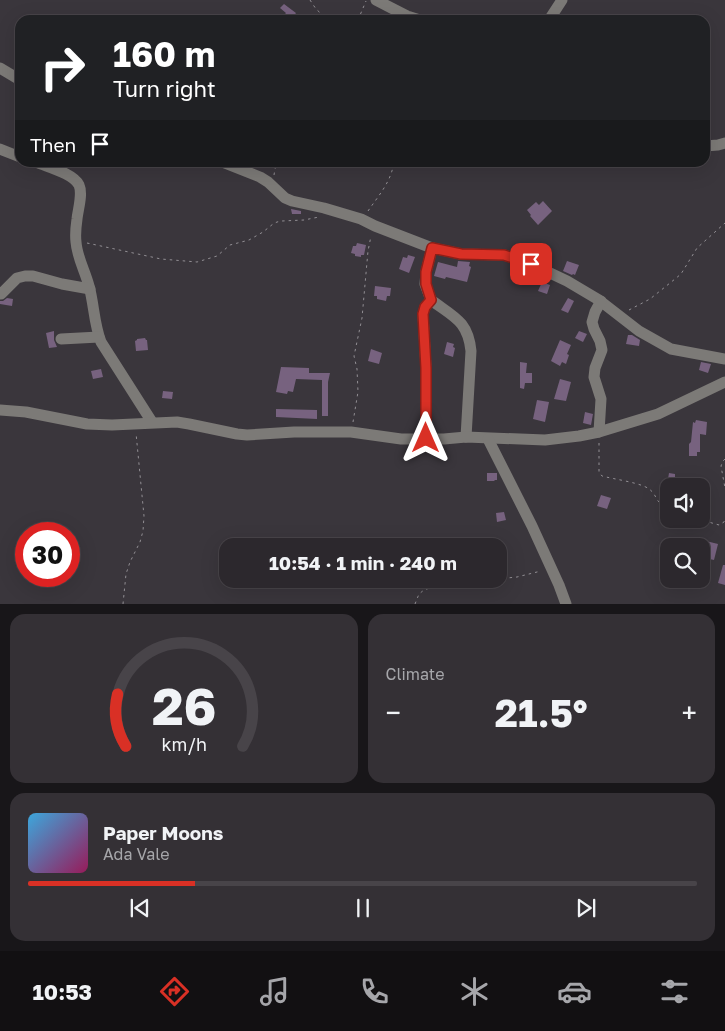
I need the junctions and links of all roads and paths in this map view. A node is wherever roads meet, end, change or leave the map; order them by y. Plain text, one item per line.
1 (310, 0) edge
2 (366, 0) edge
3 (376, 0) edge
4 (562, 0) edge
5 (322, 15) edge
6 (360, 15) edge
7 (405, 15) edge
8 (552, 15) edge
9 (0, 68) edge
10 (15, 77) edge
11 (725, 143) edge
12 (710, 146) edge
13 (0, 149) edge
14 (15, 155) edge
15 (49, 167) edge
16 (235, 167) edge
17 (394, 167) edge
18 (321, 217) dead end
19 (361, 219) junction
20 (725, 223) edge
21 (375, 226) junction
22 (76, 239) junction
23 (432, 248) junction
24 (90, 289) junction
25 (1, 294) edge
26 (431, 300) junction
27 (601, 301) junction
28 (620, 315) junction
29 (99, 337) junction
30 (61, 339) dead end
31 (725, 358) edge
32 (725, 382) edge
33 (0, 410) edge
34 (152, 422) junction
35 (135, 424) junction
36 (351, 432) junction
37 (599, 432) junction
38 (466, 437) junction
39 (426, 438) junction
40 (488, 438) junction
41 (725, 459) edge
42 (725, 488) edge
43 (660, 503) edge
44 (725, 519) edge
45 (710, 522) edge
46 (551, 569) junction
47 (124, 604) edge
48 (415, 604) edge
49 (566, 604) edge

1 - 5 path
2 - 6 path
3 - 7 street
4 - 8 street
9 - 10 street
11 - 12 street
13 - 14 street
15 - 22 street
16 - 19 street
17 - 19 path
18 - 22 path
19 - 21 street
20 - 28 path
21 - 23 street
21 - 36 path
22 - 24 street
23 - 26 street
23 - 27 street
24 - 25 street
24 - 29 street
26 - 38 street
26 - 39 street
27 - 28 street
27 - 37 street
28 - 31 street
29 - 30 street
29 - 34 street
32 - 37 street
33 - 35 street
34 - 35 street
34 - 36 street
35 - 47 path
36 - 39 street
37 - 40 street
37 - 43 path
38 - 39 street
38 - 40 street
40 - 46 street
41 - 42 path
44 - 45 path
46 - 48 path
46 - 49 street

